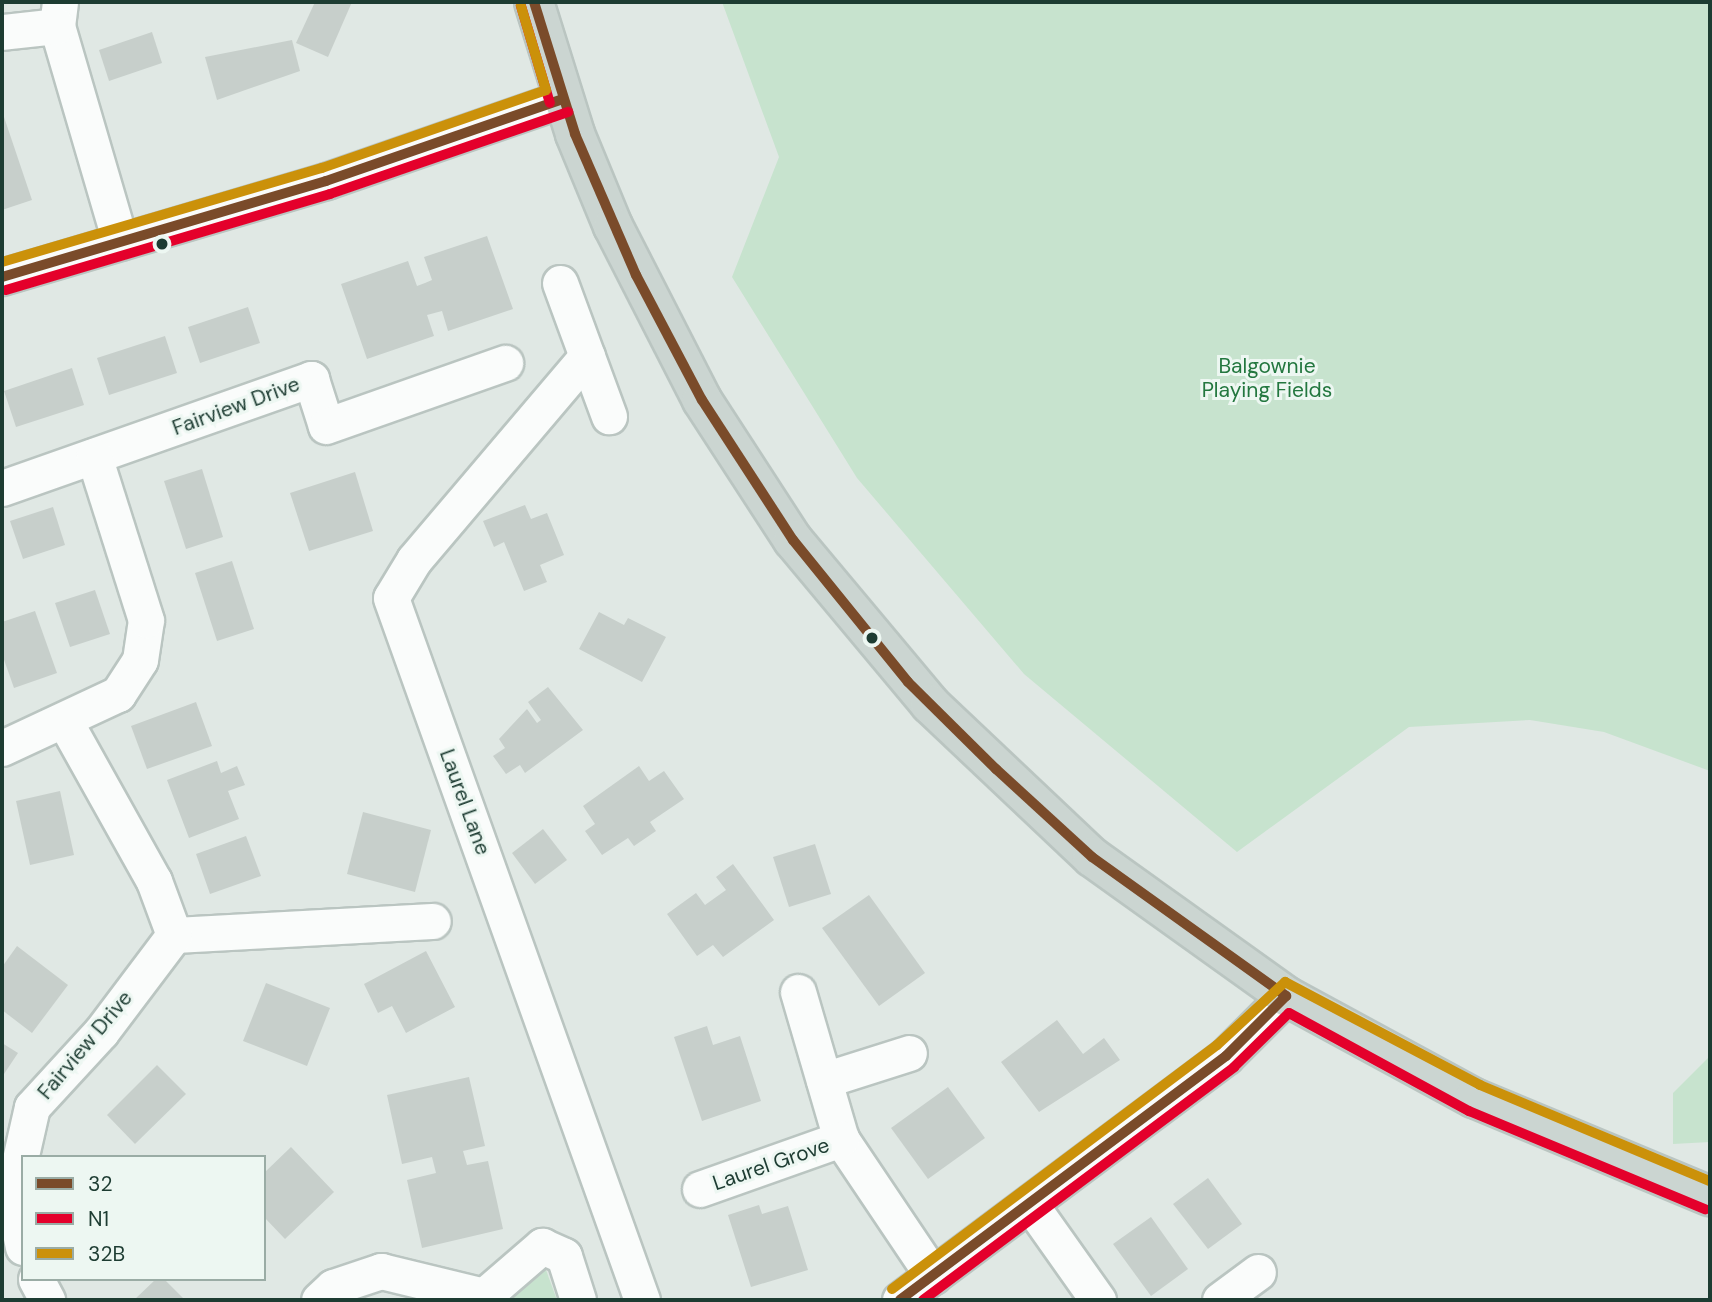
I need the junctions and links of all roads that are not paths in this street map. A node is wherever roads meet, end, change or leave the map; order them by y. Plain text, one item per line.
1 (534, 2) edge
2 (59, 14) edge
3 (2, 32) edge
4 (563, 99) junction
5 (120, 242) junction
6 (2, 277) edge
7 (559, 283) dead end
8 (587, 356) junction
9 (505, 363) dead end
10 (609, 416) dead end
11 (94, 456) junction
12 (2, 488) edge
13 (65, 722) junction
14 (2, 748) edge
15 (433, 921) dead end
16 (174, 935) junction
17 (798, 992) dead end
18 (1286, 996) junction
19 (909, 1053) dead end
20 (824, 1080) junction
21 (841, 1139) junction
22 (21, 1155) edge
23 (21, 1155) edge
24 (700, 1189) dead end
25 (1710, 1196) edge
26 (1030, 1203) junction
27 (21, 1238) edge
28 (1258, 1272) dead end
29 (933, 1276) junction
30 (37, 1281) edge
31 (484, 1298) edge
32 (47, 1300) edge
33 (319, 1300) edge
34 (578, 1300) edge
35 (642, 1300) edge
36 (900, 1300) edge
37 (1098, 1300) edge
38 (1220, 1300) edge

1 - 4 main road
2 - 3 street
2 - 5 street
4 - 5 street
4 - 18 main road
5 - 6 street
7 - 8 street
8 - 10 street
8 - 35 street, Laurel Lane
9 - 11 street, Fairview Drive
11 - 12 street, Fairview Drive
11 - 13 street
13 - 14 street
13 - 16 street
15 - 16 street
16 - 22 street, Fairview Drive
17 - 20 street, Laurel Grove
18 - 25 main road
18 - 26 street
19 - 20 street
20 - 21 street, Laurel Grove
21 - 24 street, Laurel Grove
21 - 29 street, Laurel Grove
23 - 27 street, Fairview Drive
26 - 29 street
26 - 37 street
28 - 38 street
29 - 36 street
30 - 32 street
31 - 33 street
31 - 34 street

